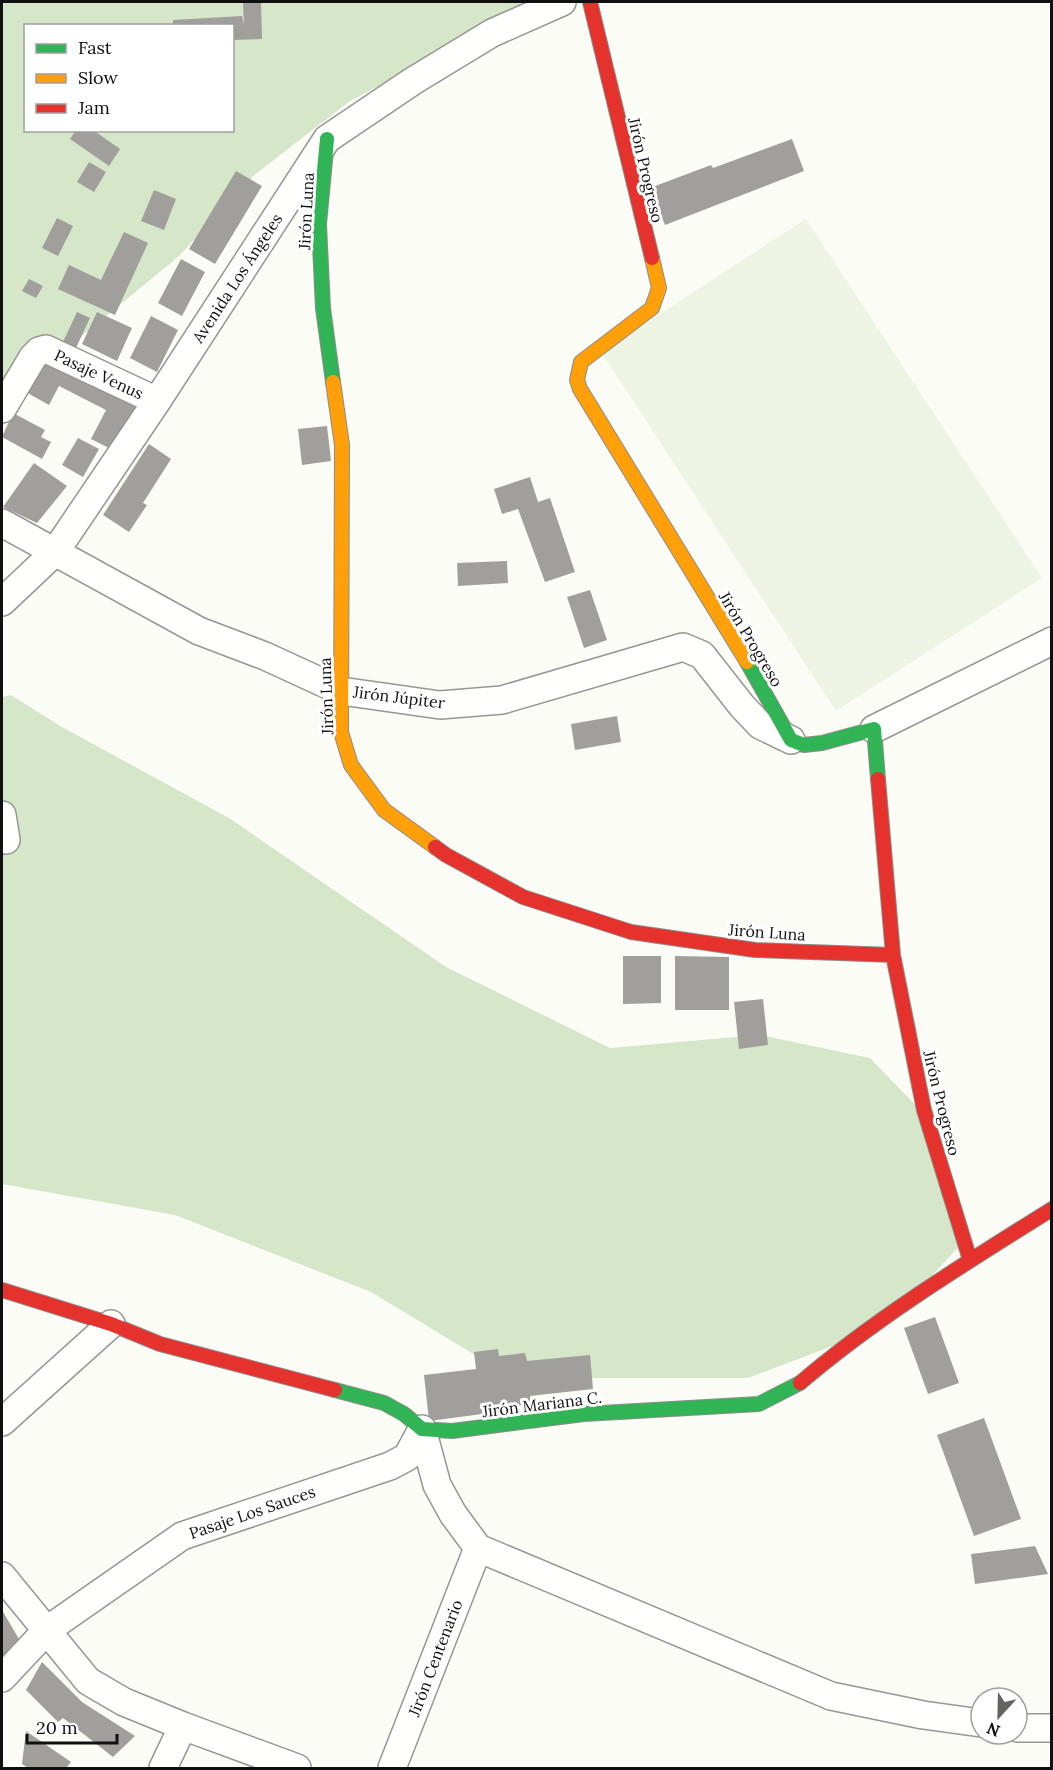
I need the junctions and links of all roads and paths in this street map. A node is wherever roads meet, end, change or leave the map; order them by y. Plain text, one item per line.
1 (562, 2) edge
2 (590, 2) edge
3 (327, 139) junction
4 (157, 401) junction
5 (2, 409) edge
6 (2, 523) edge
7 (55, 552) junction
8 (2, 602) edge
9 (1052, 642) edge
10 (341, 691) junction
11 (874, 729) junction
12 (791, 740) junction
13 (893, 954) junction
14 (1052, 1209) edge
15 (970, 1260) junction
16 (2, 1290) edge
17 (111, 1324) junction
18 (2, 1422) edge
19 (422, 1429) junction
20 (478, 1548) junction
21 (2, 1576) edge
22 (47, 1630) junction
23 (2, 1678) edge
24 (969, 1721) edge
25 (183, 1726) junction
26 (1029, 1728) edge
27 (1052, 1728) edge
28 (164, 1768) edge
29 (297, 1768) edge
30 (392, 1768) edge

1 - 3 street, Avenida Los Ángeles
2 - 12 street, Jirón Progreso
3 - 4 street, Avenida Los Ángeles
3 - 10 street, Jirón Luna
4 - 5 street, Pasaje Venus
4 - 7 street, Avenida Los Ángeles
6 - 7 street, Jirón Júpiter
7 - 8 street, Avenida Los Ángeles
7 - 10 street, Jirón Júpiter
9 - 11 street
10 - 12 street, Jirón Júpiter
10 - 13 street, Jirón Luna
11 - 12 street
11 - 13 street, Jirón Progreso
13 - 15 street, Jirón Progreso
14 - 15 street, Jirón Mariana C.
15 - 19 street, Jirón Mariana C.
16 - 17 street
17 - 18 street
17 - 19 street
19 - 20 street
19 - 22 street, Pasaje Los Sauces
20 - 24 street
20 - 30 street, Jirón Centenario
21 - 22 street
22 - 23 street, Pasaje Los Sauces
22 - 25 street
25 - 28 street
25 - 29 street
26 - 27 street

